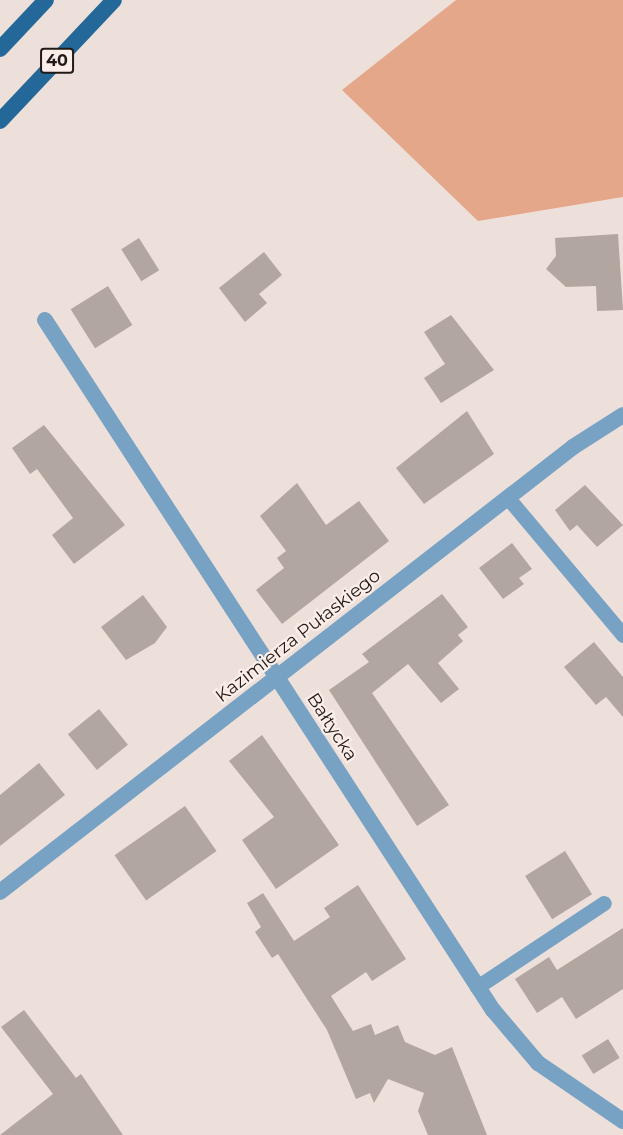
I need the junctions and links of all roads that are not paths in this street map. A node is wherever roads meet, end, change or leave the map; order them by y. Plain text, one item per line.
1 (46, 0) edge
2 (114, 0) edge
3 (0, 49) edge
4 (0, 121) edge
5 (45, 320) dead end
6 (623, 416) edge
7 (508, 498) junction
8 (623, 635) edge
9 (277, 678) junction
10 (0, 891) edge
11 (604, 903) dead end
12 (477, 987) junction
13 (623, 1121) edge

1 - 3 main road
2 - 4 main road, 40
5 - 9 street, Bałtycka
6 - 7 street, Kazimierza Pułaskiego
7 - 8 lane
7 - 9 street, Kazimierza Pułaskiego
9 - 10 street, Kazimierza Pułaskiego
9 - 12 street, Bałtycka
11 - 12 lane
12 - 13 street, Bałtycka

